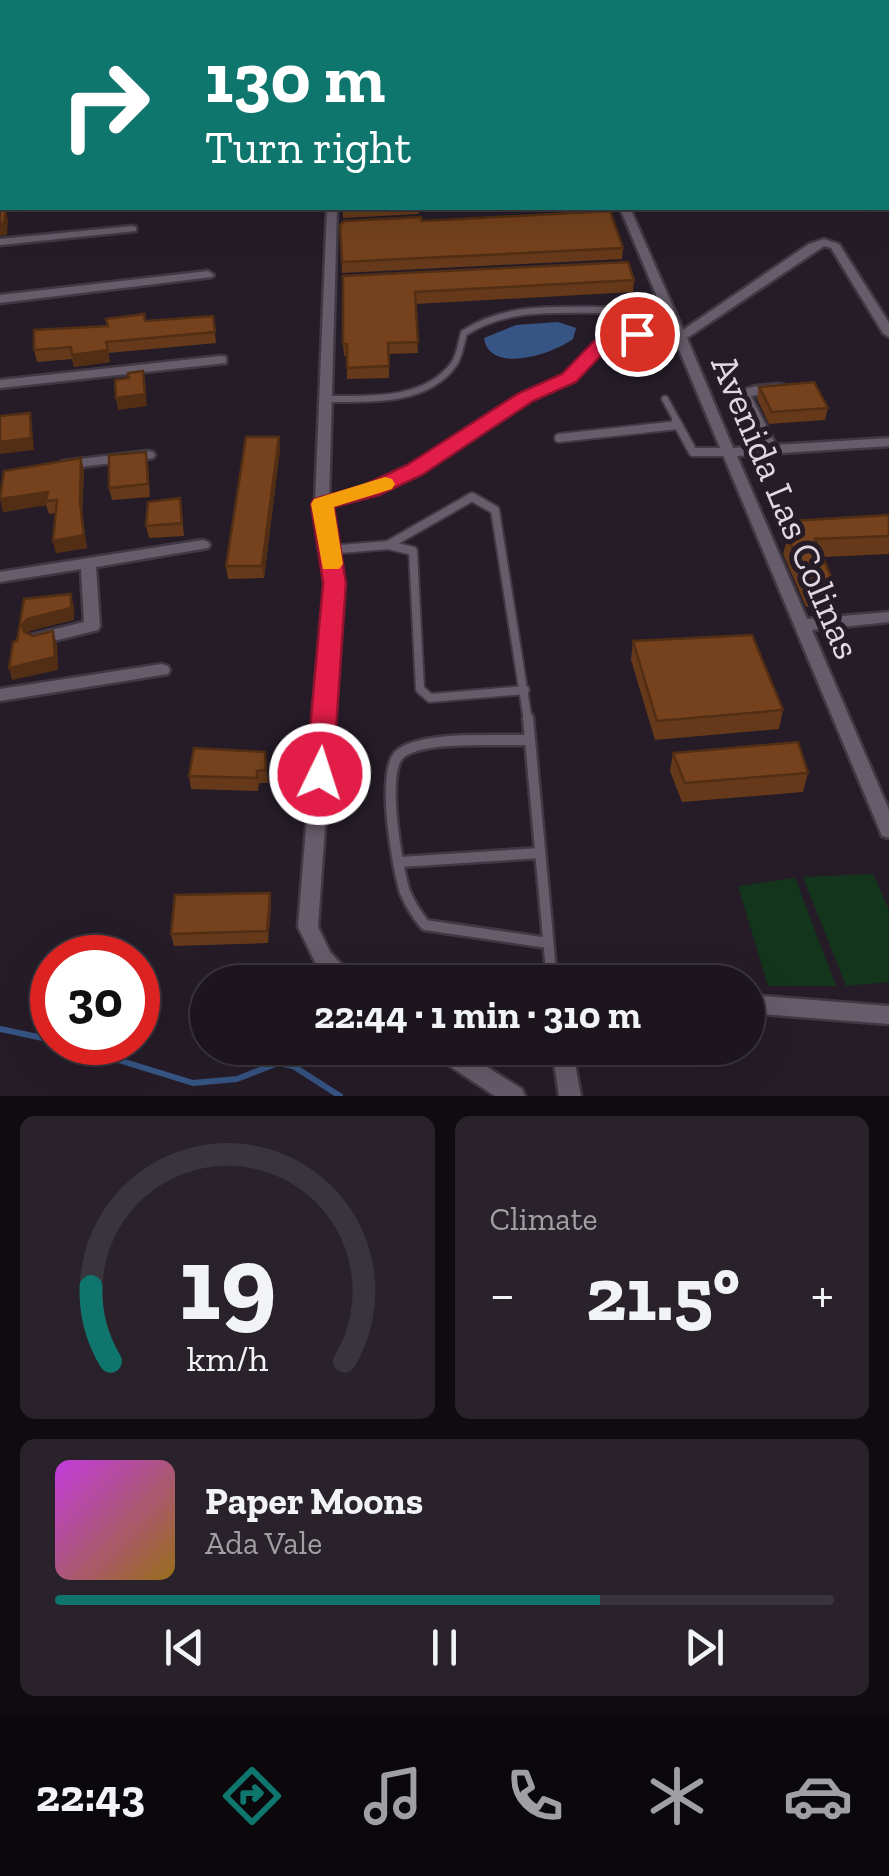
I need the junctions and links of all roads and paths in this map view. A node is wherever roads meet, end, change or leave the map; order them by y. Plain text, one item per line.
1 (332, 210) edge
2 (626, 210) edge
3 (351, 225) edge
4 (332, 226) junction
5 (132, 229) dead end
6 (0, 242) edge
7 (648, 265) junction
8 (628, 266) edge
9 (208, 275) dead end
10 (350, 280) edge
11 (330, 282) junction
12 (0, 299) edge
13 (607, 310) dead end
14 (889, 332) edge
15 (637, 334) dead end
16 (679, 338) junction
17 (221, 360) dead end
18 (0, 384) edge
19 (798, 386) edge
20 (665, 398) dead end
21 (326, 399) junction
22 (678, 425) junction
23 (559, 438) dead end
24 (889, 442) edge
25 (771, 448) junction
26 (731, 452) junction
27 (148, 455) edge
28 (56, 466) edge
29 (322, 504) junction
30 (204, 545) dead end
31 (388, 545) junction
32 (329, 550) junction
33 (88, 564) junction
34 (0, 578) edge
35 (889, 617) edge
36 (801, 624) junction
37 (37, 639) edge
38 (162, 670) dead end
39 (525, 690) junction
40 (0, 695) edge
41 (529, 740) junction
42 (889, 831) edge
43 (540, 852) junction
44 (400, 862) junction
45 (548, 944) junction
46 (329, 965) edge
47 (550, 965) edge
48 (765, 1005) edge
49 (889, 1015) edge
50 (466, 1065) edge
51 (565, 1065) edge
52 (514, 1096) edge
53 (570, 1096) edge

1 - 4 street
2 - 7 street, Avenida Las Colinas
3 - 4 street
4 - 11 street
5 - 6 street
7 - 8 street
7 - 16 street, Avenida Las Colinas
9 - 12 street
10 - 11 street
11 - 21 street
13 - 21 lane
14 - 16 street
15 - 29 lane
16 - 26 street, Avenida Las Colinas
17 - 18 street
19 - 25 street
20 - 22 lane
21 - 29 street
22 - 23 lane
22 - 26 lane
24 - 25 street
25 - 26 street
26 - 36 street, Avenida Las Colinas
27 - 28 street
29 - 32 street
30 - 33 street
31 - 32 lane
31 - 39 lane
31 - 39 lane
32 - 46 street
33 - 34 street
33 - 37 street
35 - 36 street
36 - 42 street, Avenida Las Colinas
38 - 40 street
39 - 41 lane
41 - 43 lane
41 - 44 lane
43 - 44 lane
43 - 45 lane
44 - 45 lane
45 - 47 lane
48 - 49 street
50 - 52 street
51 - 53 street

